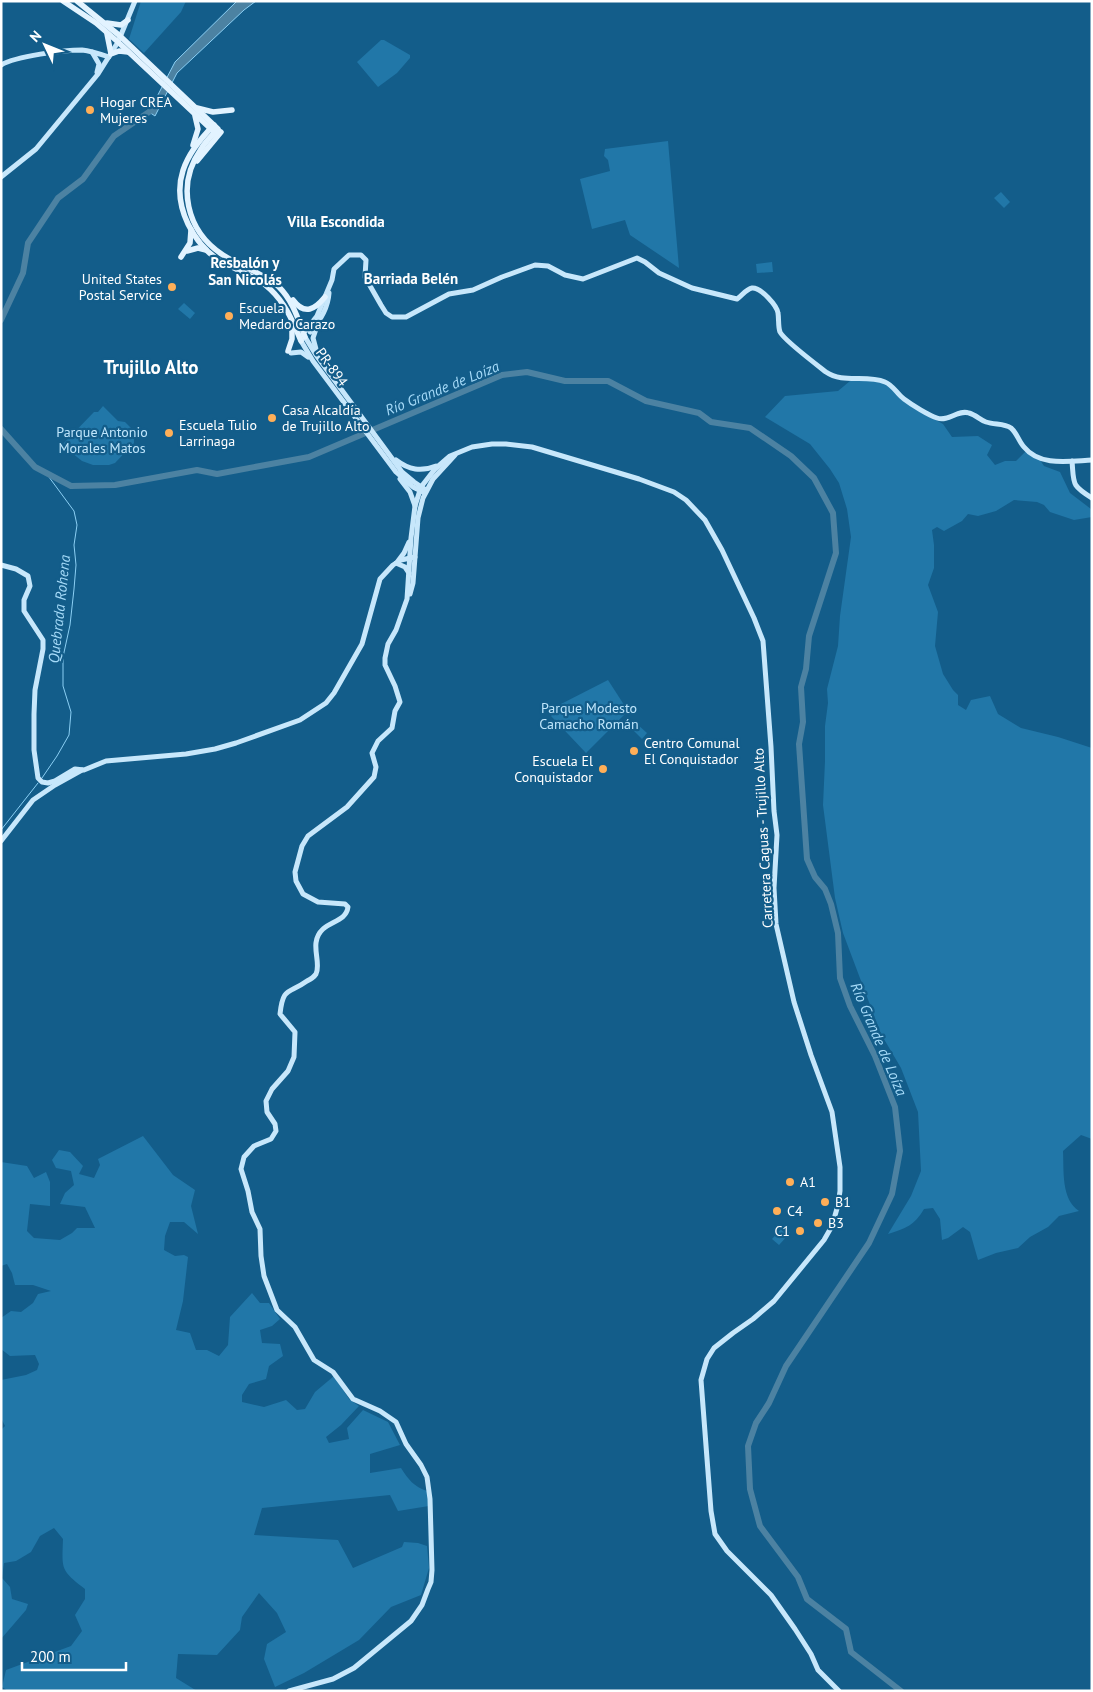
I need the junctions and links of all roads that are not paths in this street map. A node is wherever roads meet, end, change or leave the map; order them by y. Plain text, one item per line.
1 (63, 1) edge
2 (77, 1) edge
3 (135, 1) edge
4 (128, 20) junction
5 (105, 23) junction
6 (106, 32) junction
7 (119, 39) junction
8 (92, 52) junction
9 (132, 53) junction
10 (110, 55) junction
11 (1, 65) edge
12 (96, 75) junction
13 (194, 110) junction
14 (232, 110) dead end
15 (216, 130) junction
16 (184, 165) junction
17 (1, 177) edge
18 (191, 230) junction
19 (208, 251) junction
20 (186, 252) dead end
21 (181, 257) dead end
22 (280, 288) junction
23 (329, 288) junction
24 (325, 297) junction
25 (290, 315) junction
26 (318, 322) junction
27 (302, 337) junction
28 (289, 352) joint
29 (318, 358) junction
30 (313, 361) junction
31 (339, 391) junction
32 (455, 455) junction
33 (391, 460) junction
34 (1092, 460) edge
35 (1072, 461) junction
36 (442, 463) junction
37 (396, 472) junction
38 (423, 490) junction
39 (1092, 498) edge
40 (415, 506) junction
41 (411, 538) junction
42 (412, 557) junction
43 (396, 563) junction
44 (1, 565) edge
45 (409, 574) junction
46 (408, 599) junction
47 (84, 770) junction
48 (1, 841) edge
49 (289, 1691) edge
50 (839, 1691) edge

1 - 6 main road
2 - 5 main road
3 - 4 street
4 - 5 main road
4 - 7 street
5 - 7 main road
6 - 7 main road
6 - 10 main road
7 - 9 main road
7 - 10 street
8 - 10 street
8 - 11 street
8 - 12 street
9 - 10 main road
9 - 13 main road
10 - 12 street
12 - 17 street
13 - 14 main road
13 - 15 main road
13 - 16 main road
15 - 16 main road
15 - 22 main road
16 - 18 main road
18 - 19 main road
18 - 21 main road
19 - 20 main road
19 - 25 main road
22 - 24 main road
22 - 27 main road
23 - 24 street
23 - 26 street
23 - 35 street
24 - 27 street
25 - 27 main road
25 - 28 main road
26 - 27 street
26 - 29 street
27 - 29 street, PR-894 / PR-894
27 - 30 street, PR-894 / PR-894
28 - 30 street
29 - 31 street, PR-894 / PR-894
30 - 31 street, PR-894 / PR-894
31 - 33 street, PR-894 / PR-894
32 - 36 street, Carretera Caguas - Trujillo Alto
32 - 38 street, Carretera Caguas - Trujillo Alto
32 - 50 street, Carretera Caguas - Trujillo Alto
33 - 36 street
33 - 37 street, PR-894 / PR-894
33 - 38 street, PR-894 / PR-894
34 - 35 street
35 - 39 street
36 - 38 street, Carretera Caguas - Trujillo Alto
37 - 38 street, PR-894 / PR-894
37 - 40 street
38 - 40 street, Carretera Caguas - Trujillo Alto
38 - 42 street, Carretera Caguas - Trujillo Alto
40 - 41 street, Carretera Caguas - Trujillo Alto
41 - 42 street, Carretera Caguas - Trujillo Alto
41 - 43 street
42 - 43 street
42 - 45 street
42 - 46 street, Carretera Caguas - Trujillo Alto
43 - 45 street
43 - 47 street
44 - 47 street
45 - 46 street
46 - 49 street
47 - 48 street

